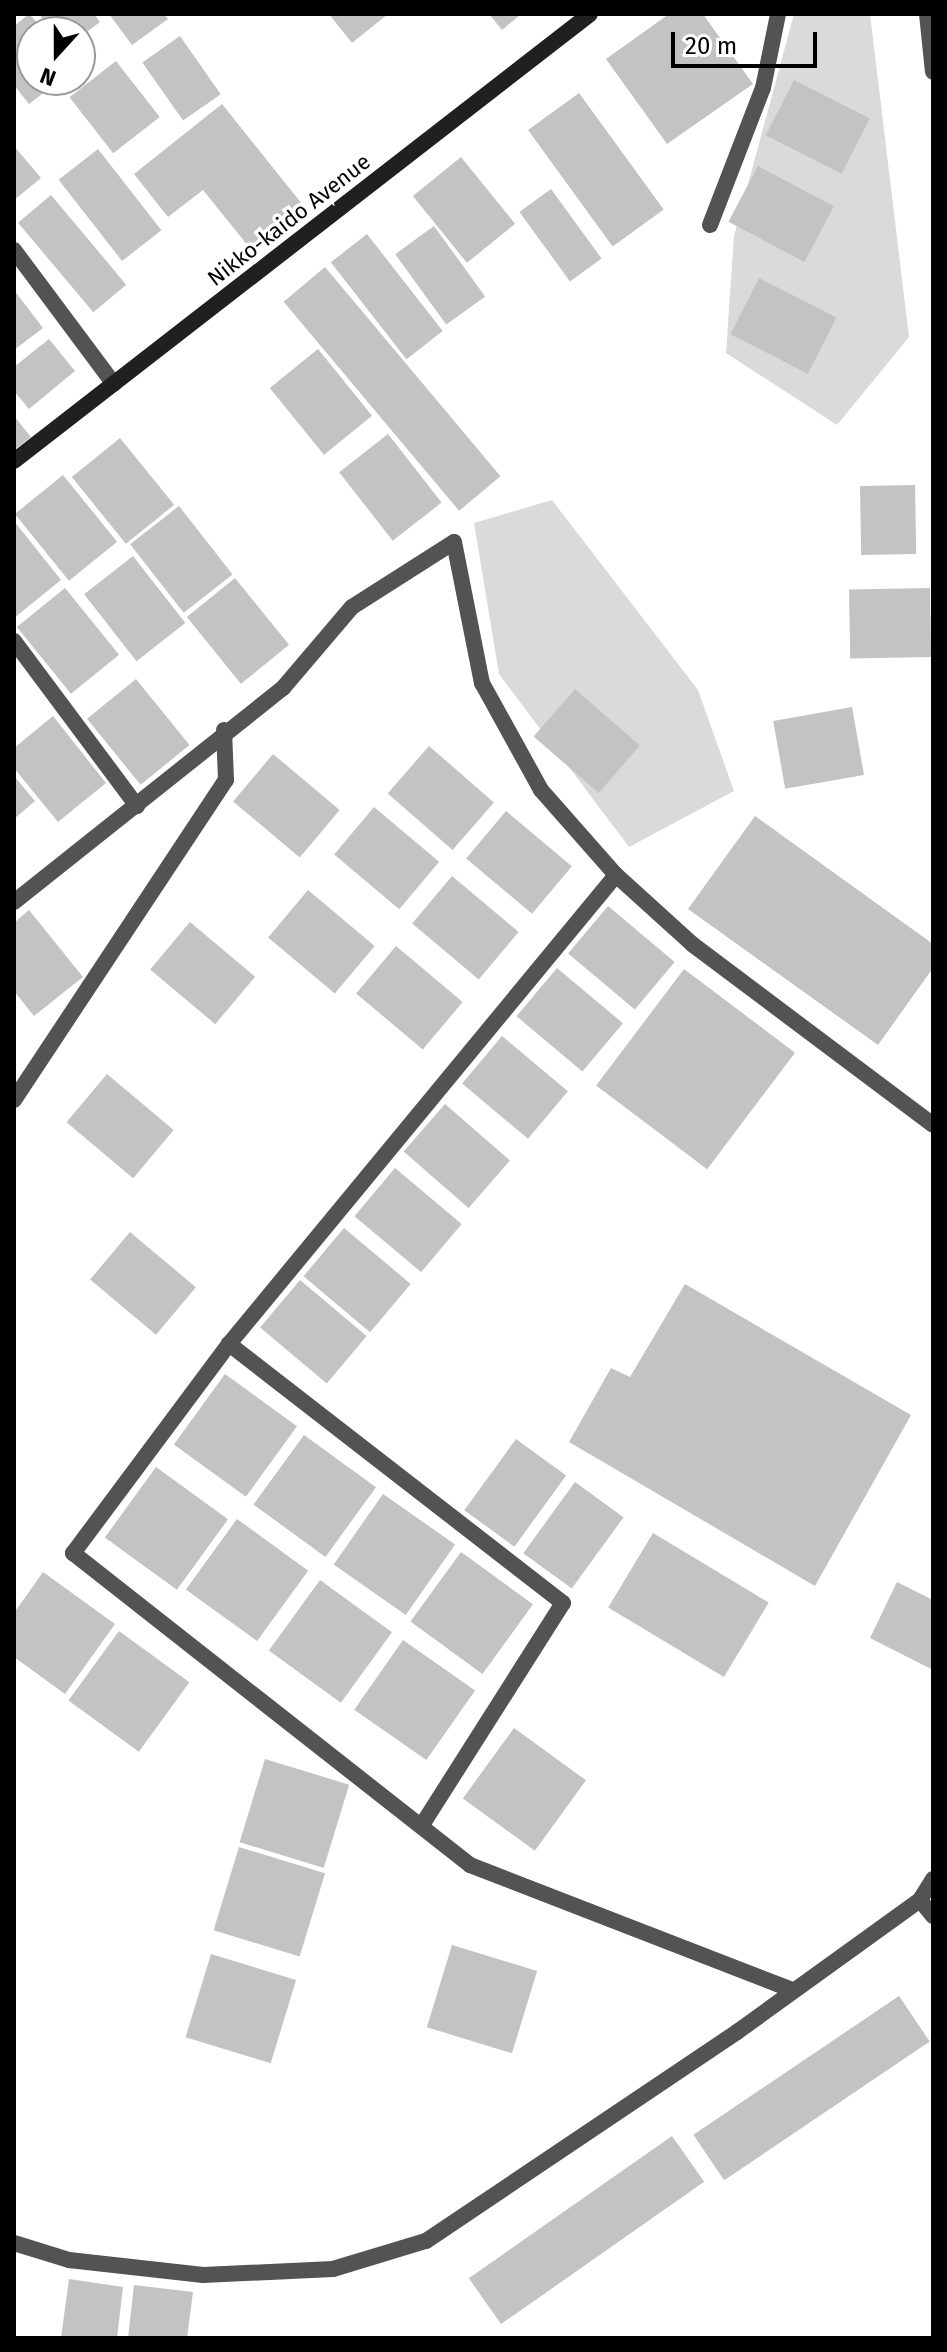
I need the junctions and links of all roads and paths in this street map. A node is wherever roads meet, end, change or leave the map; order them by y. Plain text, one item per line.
1 (590, 14) edge
2 (778, 14) edge
3 (927, 14) edge
4 (933, 72) edge
5 (710, 225) dead end
6 (14, 250) edge
7 (114, 384) junction
8 (14, 461) edge
9 (14, 641) edge
10 (224, 730) junction
11 (137, 806) junction
12 (616, 875) junction
13 (14, 902) edge
14 (14, 1100) edge
15 (933, 1125) edge
16 (229, 1344) junction
17 (422, 1825) junction
18 (933, 1879) edge
19 (920, 1900) junction
20 (933, 1916) edge
21 (790, 1989) junction
22 (14, 2243) edge

1 - 7 main road, Nikko-kaido Avenue
2 - 5 street
3 - 4 street
6 - 7 street
7 - 8 main road, Nikko-kaido Avenue
9 - 11 street
10 - 11 street
10 - 12 street
10 - 14 street
11 - 13 street
12 - 15 street
12 - 16 street
16 - 17 street
16 - 17 street
17 - 21 street
18 - 19 street
19 - 20 street
19 - 21 street
21 - 22 street

